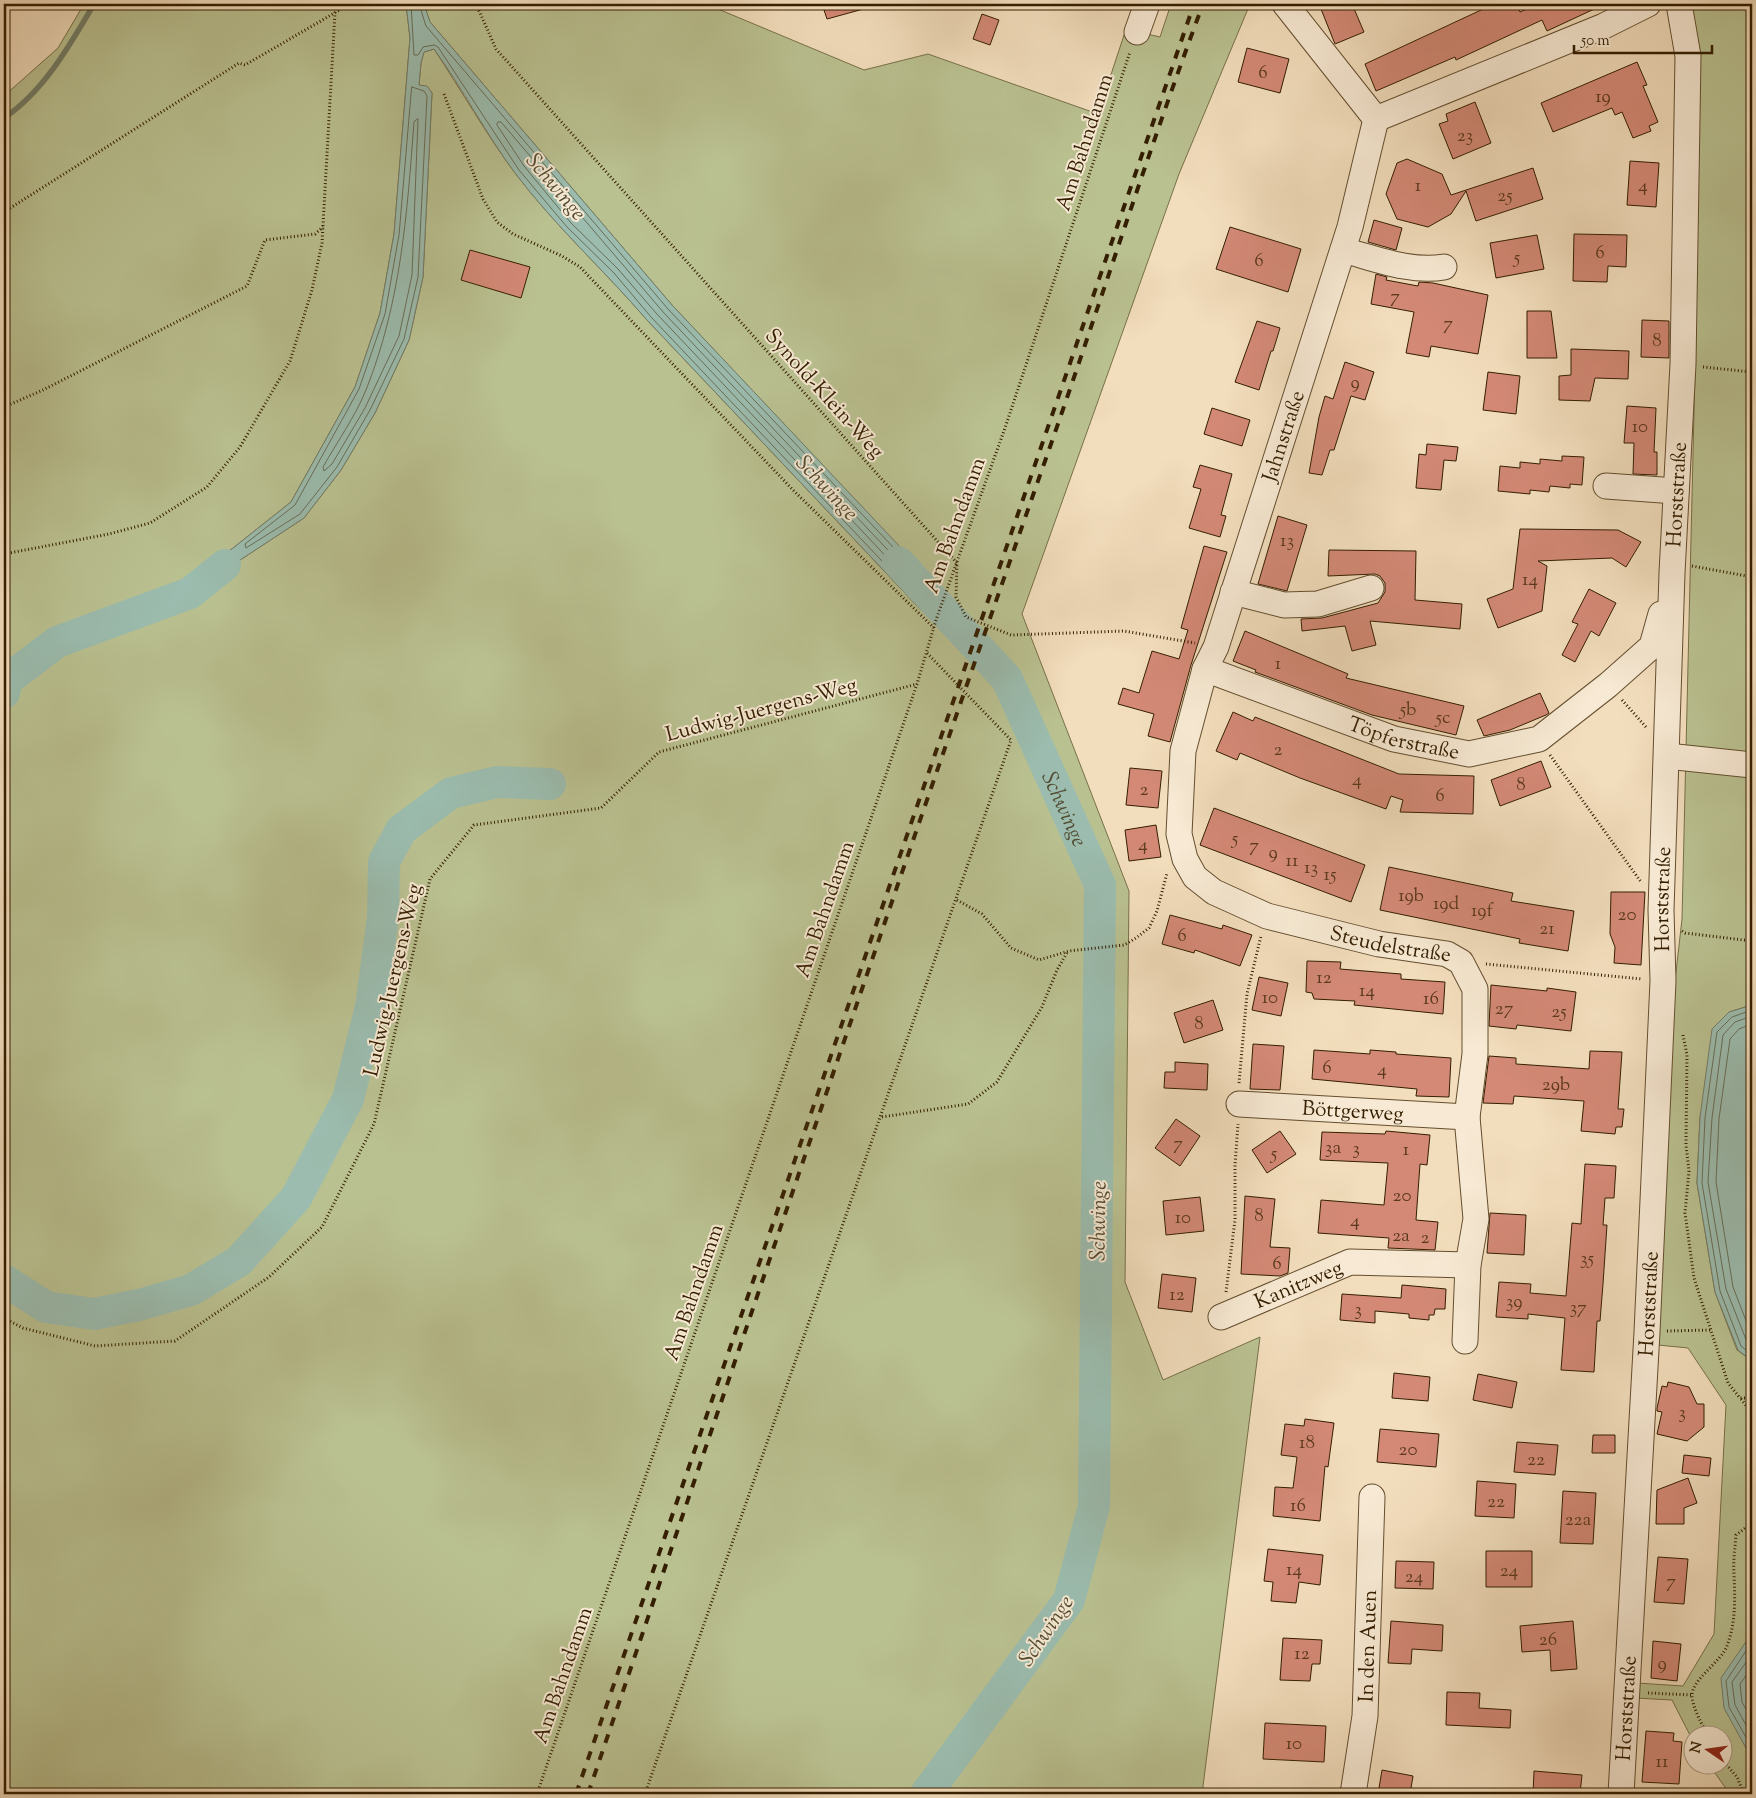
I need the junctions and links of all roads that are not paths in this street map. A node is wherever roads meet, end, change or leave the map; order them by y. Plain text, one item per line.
1 (1147, 4) edge
2 (1285, 4) edge
3 (1648, 4) edge
4 (1679, 4) edge
5 (1604, 15) edge
6 (1136, 32) road end
7 (1376, 119) junction
8 (1343, 250) junction
9 (1444, 267) dead end
10 (1606, 486) dead end
11 (1676, 491) junction
12 (1672, 567) junction
13 (1371, 588) dead end
14 (1233, 592) junction
15 (1205, 669) junction
16 (1182, 751) joint
17 (1667, 752) junction
18 (1752, 764) edge
19 (1239, 1104) dead end
20 (1467, 1117) junction
21 (1468, 1265) junction
22 (1221, 1317) dead end
23 (1465, 1341) dead end
24 (1372, 1497) dead end
25 (1353, 1794) edge
26 (1621, 1794) edge

1 - 6 street
2 - 7 street
3 - 5 street
4 - 11 street, Horststraße
5 - 7 street
7 - 8 street, Jahnstraße
8 - 9 street
8 - 14 street, Jahnstraße
10 - 11 street
11 - 12 street, Horststraße
12 - 15 street, Töpferstraße
12 - 17 street, Horststraße
13 - 14 street
14 - 15 street, Jahnstraße
15 - 16 street, Jahnstraße
16 - 20 street, Steudelstraße
17 - 18 street
17 - 26 street, Horststraße
19 - 20 street, Böttgerweg
20 - 21 street, Steudelstraße
21 - 22 street, Kanitzweg
21 - 23 street, Steudelstraße
24 - 25 street, In den Auen

